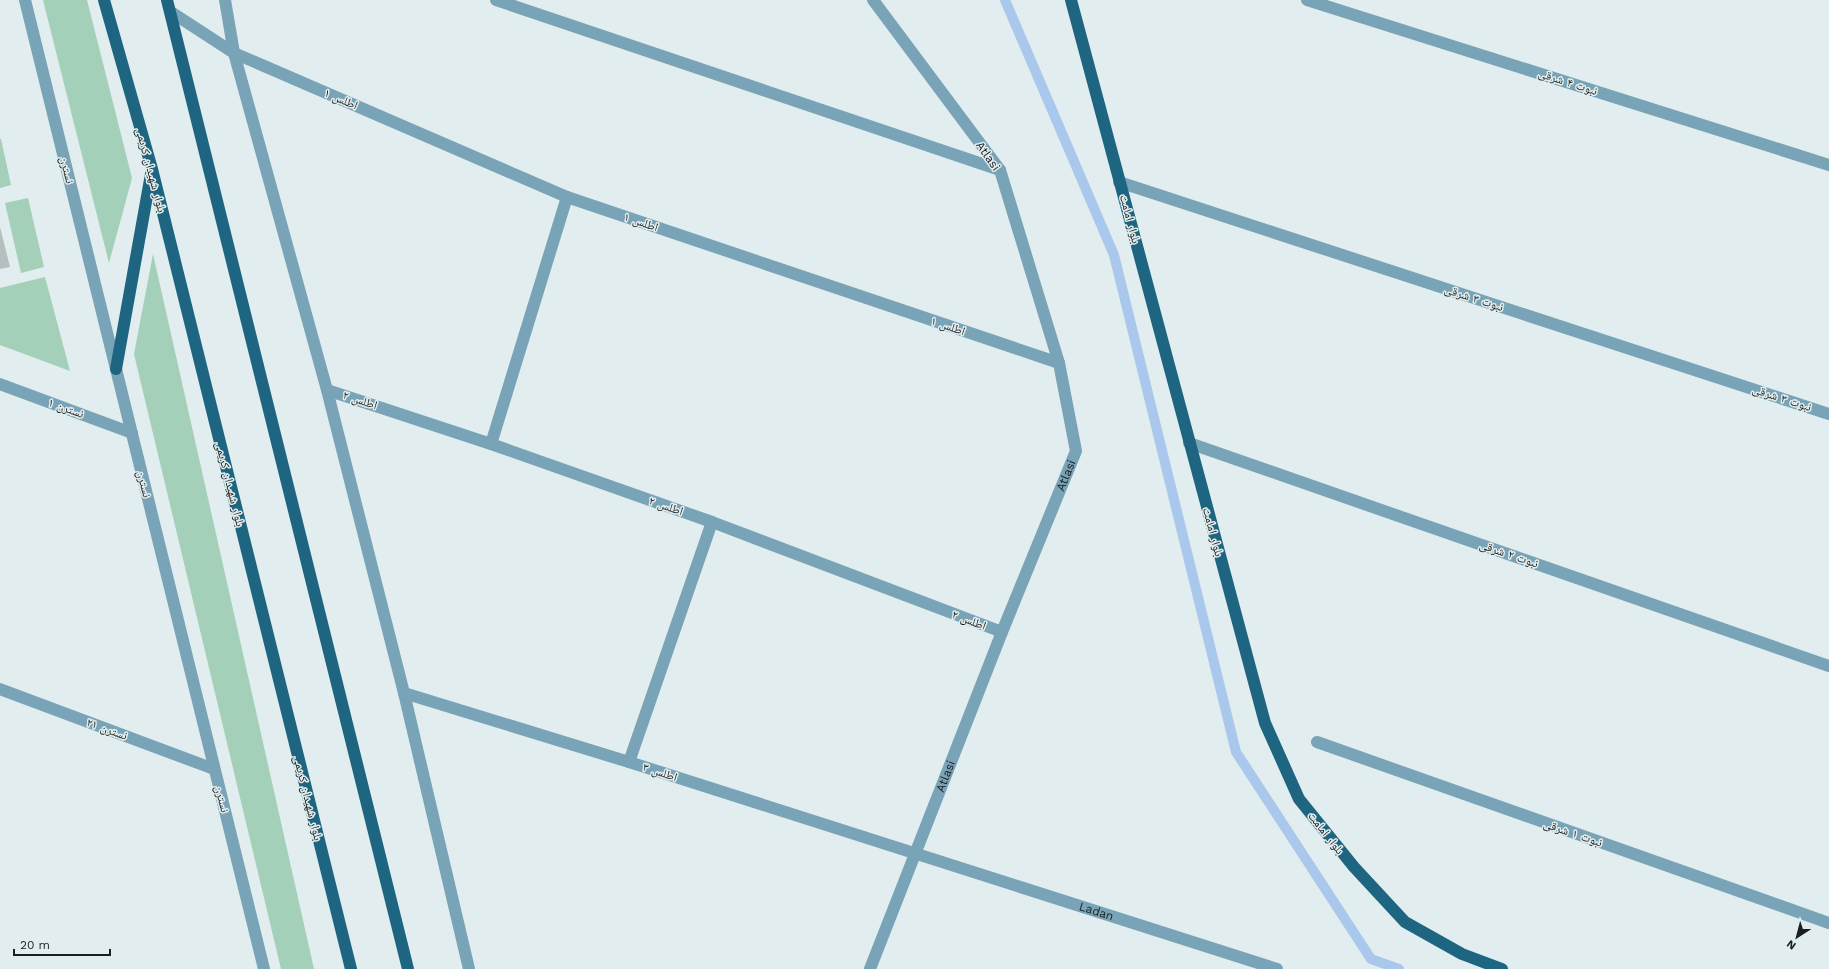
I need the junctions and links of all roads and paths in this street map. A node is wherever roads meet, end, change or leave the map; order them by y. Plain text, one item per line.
1 (25, 0) edge
2 (104, 0) edge
3 (224, 0) edge
4 (496, 0) edge
5 (872, 0) edge
6 (1071, 0) edge
7 (1307, 0) edge
8 (169, 6) edge
9 (234, 53) junction
10 (1829, 165) edge
11 (152, 169) junction
12 (1000, 170) junction
13 (1120, 182) junction
14 (567, 197) junction
15 (1059, 363) junction
16 (116, 369) junction
17 (0, 384) edge
18 (327, 390) junction
19 (1829, 414) edge
20 (132, 433) junction
21 (1189, 443) junction
22 (492, 444) junction
23 (712, 522) junction
24 (1002, 632) junction
25 (1829, 666) edge
26 (0, 690) edge
27 (404, 692) junction
28 (1317, 742) dead end
29 (629, 762) junction
30 (214, 769) junction
31 (916, 854) junction
32 (1829, 923) edge
33 (264, 969) edge
34 (351, 969) edge
35 (408, 969) edge
36 (469, 969) edge
37 (870, 969) edge
38 (1277, 969) edge
39 (1502, 969) edge

1 - 16 street, نسترن
2 - 11 main road, بلوار شهیدان کریمی
3 - 9 street
4 - 12 street
5 - 12 street, Atlasi
6 - 13 main road, بلوار امامت
7 - 10 street, نبوت ۴ شرقی
8 - 9 street, اطلس ۱
8 - 35 main road
9 - 14 street, اطلس ۱
9 - 18 street
11 - 16 main road
11 - 34 main road, بلوار شهیدان کریمی
12 - 15 street, Atlasi
13 - 19 street, نبوت ۳ شرقی
13 - 21 main road, بلوار امامت
14 - 15 street, اطلس ۱
14 - 22 street
15 - 24 street, Atlasi
16 - 20 street, نسترن
17 - 20 street, نسترن ۱
18 - 22 street, اطلس ۲
18 - 27 street
20 - 30 street, نسترن
21 - 25 street, نبوت ۲ شرقی
21 - 39 main road, بلوار امامت
22 - 23 street, اطلس ۲
23 - 24 street, اطلس ۲
23 - 29 street
24 - 31 street, Atlasi
26 - 30 street, نسترن ۲۱
27 - 29 street, اطلس ۳
27 - 36 street
28 - 32 street, نبوت ۱ شرقی
29 - 31 street, اطلس ۳
30 - 33 street, نسترن
31 - 37 street, Atlasi
31 - 38 street, Ladan

